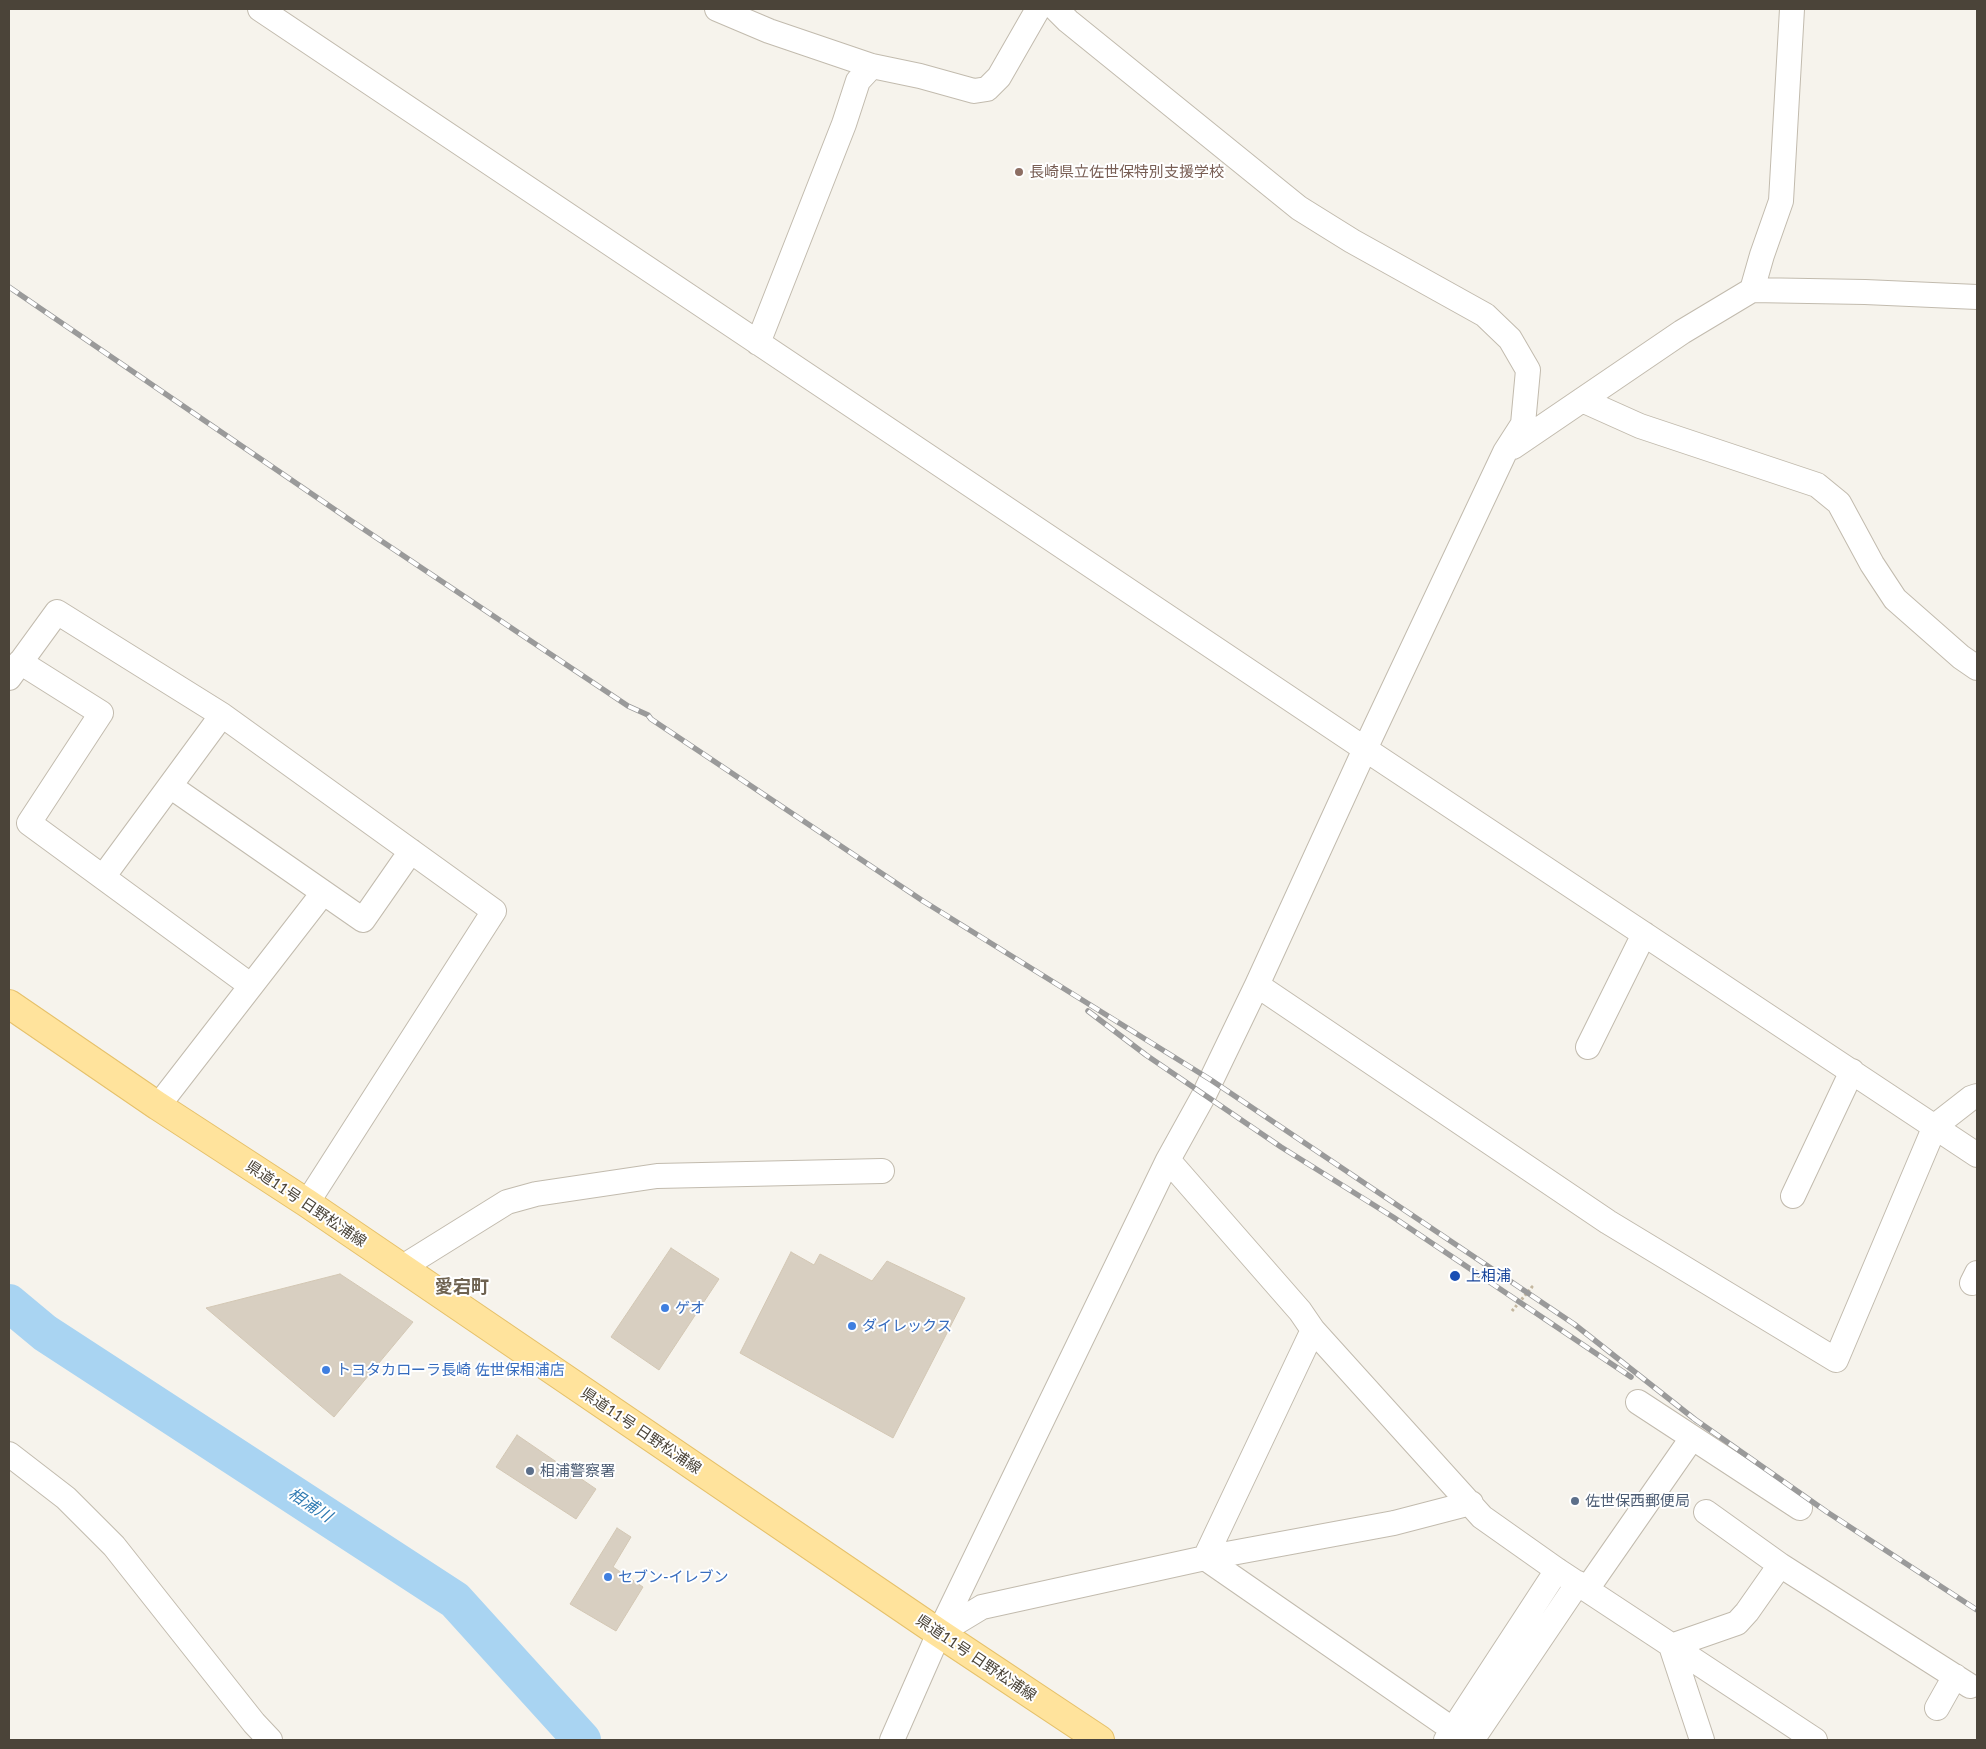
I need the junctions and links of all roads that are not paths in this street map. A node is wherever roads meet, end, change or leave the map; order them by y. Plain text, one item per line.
1 (260, 9) edge
2 (717, 9) edge
3 (1038, 9) edge
4 (1056, 9) edge
5 (1792, 9) edge
6 (872, 66) junction
7 (1752, 290) junction
8 (1977, 296) edge
9 (758, 343) junction
10 (1582, 400) junction
11 (1505, 452) junction
12 (1977, 668) edge
13 (14, 670) edge
14 (222, 714) junction
15 (1365, 749) junction
16 (170, 786) junction
17 (411, 852) junction
18 (103, 877) junction
19 (323, 892) junction
20 (1644, 934) junction
21 (250, 985) junction
22 (1257, 985) junction
23 (9, 1004) edge
24 (1588, 1047) dead end
25 (1852, 1071) junction
26 (1977, 1096) edge
27 (158, 1106) junction
28 (1935, 1126) junction
29 (1977, 1155) edge
30 (1168, 1160) junction
31 (882, 1171) dead end
32 (1793, 1196) dead end
33 (307, 1203) junction
34 (401, 1268) junction
35 (1313, 1330) junction
36 (1638, 1402) dead end
37 (1692, 1438) junction
38 (9, 1454) edge
39 (1471, 1503) junction
40 (1800, 1508) dead end
41 (1706, 1512) dead end
42 (1205, 1558) junction
43 (1780, 1565) junction
44 (1557, 1570) junction
45 (1583, 1586) junction
46 (939, 1634) junction
47 (1671, 1646) junction
48 (1937, 1708) dead end
49 (1460, 1738) edge
50 (270, 1740) edge
51 (892, 1740) edge
52 (1100, 1740) edge
53 (1702, 1740) edge
54 (1815, 1740) edge

1 - 9 street
2 - 6 street
3 - 6 street
4 - 11 street
5 - 7 street
6 - 9 street
7 - 8 street
7 - 10 street
9 - 15 street
10 - 11 street
10 - 12 street
11 - 15 street
13 - 14 street
13 - 18 street
14 - 16 street
14 - 17 street
15 - 20 street
15 - 22 street
16 - 18 street
16 - 19 street
17 - 19 street
17 - 33 street
18 - 21 street
19 - 21 street
20 - 24 street
20 - 25 street
21 - 27 street
22 - 28 street
22 - 30 street
23 - 27 main road, 県道11号 日野松浦線
25 - 28 street
25 - 32 street
26 - 28 street
27 - 33 main road, 県道11号 日野松浦線
28 - 29 street
30 - 35 street
30 - 46 street
31 - 34 street
33 - 34 main road, 県道11号 日野松浦線
34 - 46 main road, 県道11号 日野松浦線
35 - 39 street
35 - 42 street
36 - 37 street
37 - 40 street
37 - 45 street
38 - 50 street
39 - 42 street
39 - 44 street
41 - 43 street
42 - 46 street
42 - 49 street
43 - 47 street
43 - 48 street
44 - 45 street
44 - 49 street
45 - 47 street
45 - 49 street
46 - 51 street
46 - 52 main road, 県道11号 日野松浦線
47 - 53 street
47 - 54 street

